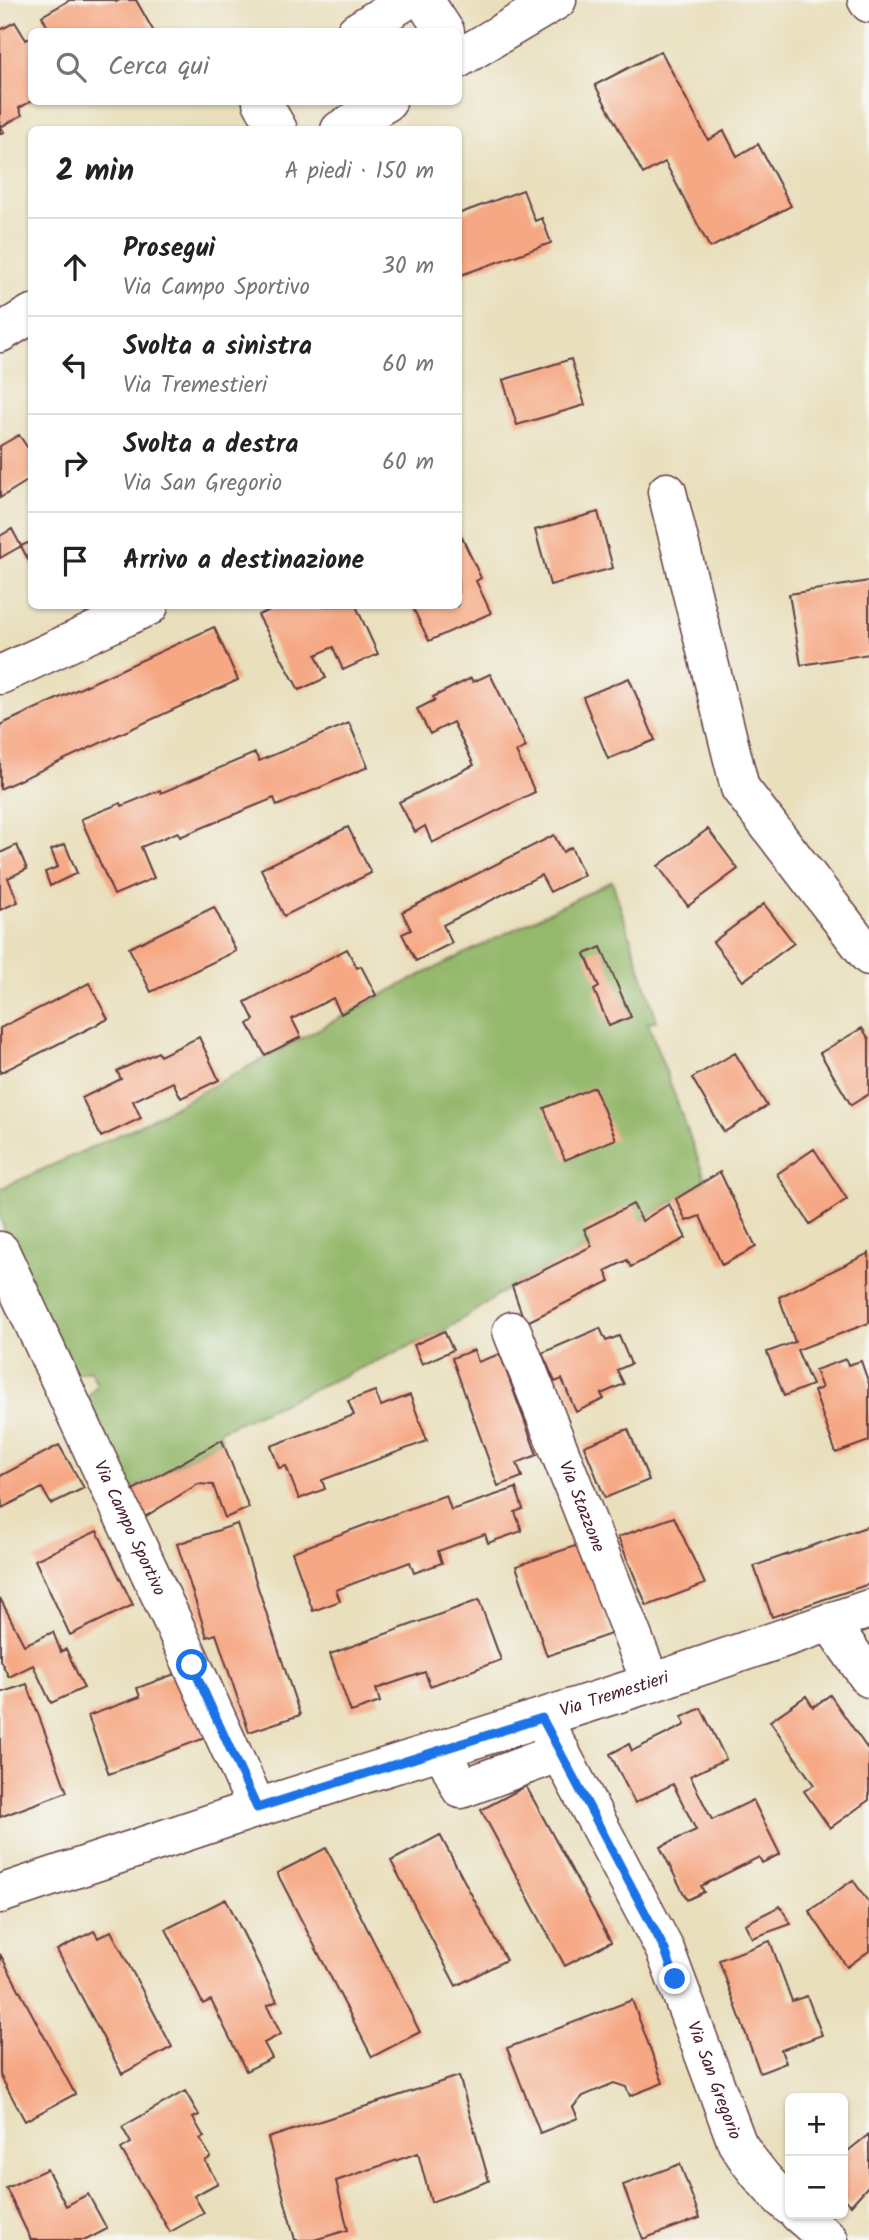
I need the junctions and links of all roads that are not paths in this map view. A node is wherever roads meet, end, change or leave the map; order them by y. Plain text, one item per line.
1 (407, 0) edge
2 (424, 0) edge
3 (556, 0) edge
4 (362, 28) edge
5 (442, 28) edge
6 (462, 47) edge
7 (264, 105) edge
8 (382, 105) edge
9 (276, 126) edge
10 (350, 126) edge
11 (28, 316) edge
12 (0, 332) edge
13 (667, 492) dead end
14 (143, 609) edge
15 (0, 675) edge
16 (869, 956) edge
17 (0, 1251) edge
18 (512, 1331) dead end
19 (869, 1609) edge
20 (830, 1622) junction
21 (869, 1678) edge
22 (651, 1684) junction
23 (542, 1718) junction
24 (443, 1750) junction
25 (561, 1752) junction
26 (257, 1808) junction
27 (2, 1889) edge
28 (785, 2202) edge
29 (805, 2219) edge
30 (830, 2240) edge

1 - 4 street
2 - 5 street
3 - 6 street
7 - 9 street
8 - 10 street
11 - 12 street
13 - 16 street
14 - 15 street
17 - 26 street, Via Campo Sportivo
18 - 22 street, Via Stazzone
19 - 20 street, Via Tremestieri
20 - 21 street
20 - 22 street, Via Tremestieri
22 - 23 street, Via Tremestieri
23 - 24 street, Via Tremestieri
23 - 25 street, Via San Gregorio
24 - 25 street
24 - 26 street, Via Tremestieri
25 - 28 street, Via San Gregorio
26 - 27 street, Via Tremestieri
29 - 30 street

